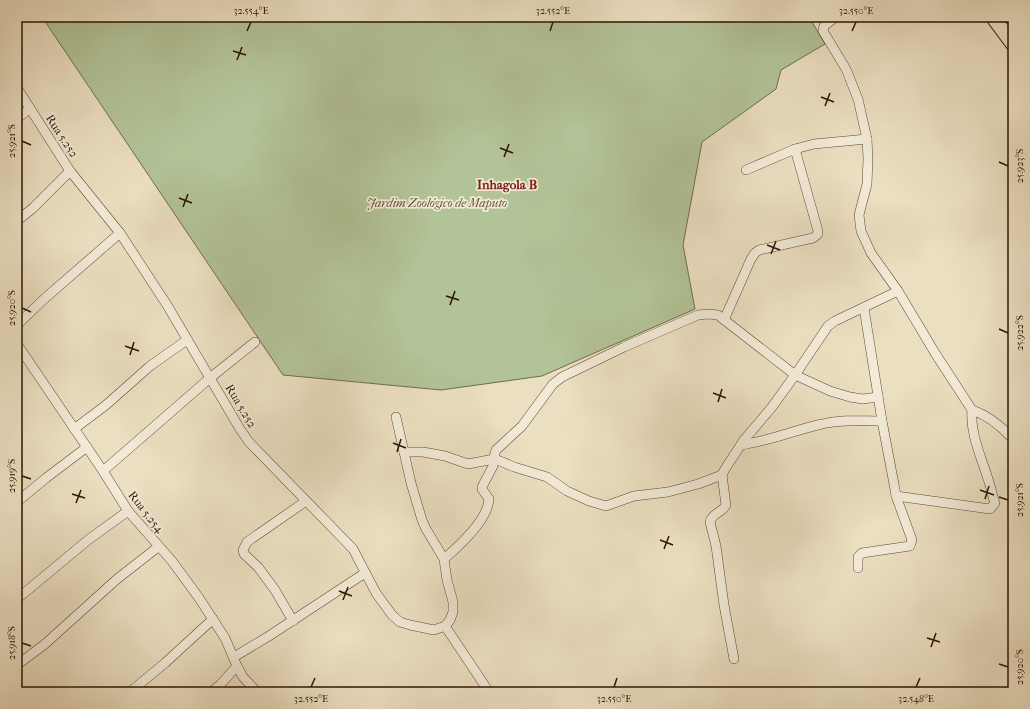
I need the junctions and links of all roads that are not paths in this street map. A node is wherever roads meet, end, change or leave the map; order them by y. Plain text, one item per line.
1 (836, 17) edge
2 (993, 17) edge
3 (1013, 44) edge
4 (17, 88) edge
5 (30, 108) junction
6 (17, 119) edge
7 (867, 139) junction
8 (795, 148) junction
9 (746, 170) dead end
10 (70, 171) junction
11 (17, 221) edge
12 (120, 233) junction
13 (898, 291) junction
14 (864, 308) junction
15 (724, 320) junction
16 (17, 325) edge
17 (187, 340) junction
18 (255, 342) dead end
19 (17, 344) edge
20 (795, 375) junction
21 (210, 378) junction
22 (878, 397) junction
23 (972, 410) junction
24 (396, 417) dead end
25 (882, 421) junction
26 (74, 429) junction
27 (1013, 439) edge
28 (741, 444) junction
29 (86, 447) junction
30 (404, 452) junction
31 (494, 459) junction
32 (103, 472) junction
33 (722, 475) junction
34 (896, 496) junction
35 (306, 501) junction
36 (17, 502) edge
37 (128, 511) junction
38 (158, 546) junction
39 (444, 559) junction
40 (858, 568) dead end
41 (365, 573) junction
42 (17, 598) edge
43 (213, 619) junction
44 (293, 621) junction
45 (445, 626) junction
46 (234, 657) junction
47 (734, 659) dead end
48 (17, 664) edge
49 (237, 666) junction
50 (130, 692) edge
51 (211, 692) edge
52 (257, 692) edge
53 (489, 692) edge

1 - 7 street
2 - 3 main road
4 - 5 street, Rua 5.252
5 - 6 street
5 - 10 street, Rua 5.252
7 - 8 street
7 - 13 street
8 - 9 street
8 - 15 street
10 - 11 street
10 - 12 street, Rua 5.252
12 - 16 street
12 - 17 street, Rua 5.252
13 - 14 street
13 - 23 street
14 - 20 street
14 - 22 street
15 - 20 street
15 - 31 street
17 - 21 street, Rua 5.252
17 - 26 street
18 - 21 street
19 - 26 street, Rua 5.254
20 - 22 street
20 - 28 street
21 - 32 street
21 - 35 street, Rua 5.252
22 - 25 street
23 - 27 street
23 - 34 street
24 - 30 street
25 - 28 street
25 - 34 street
26 - 29 street, Rua 5.254
28 - 33 street
29 - 32 street, Rua 5.254
29 - 36 street
30 - 31 street
30 - 39 street
31 - 33 street
31 - 39 street
32 - 37 street, Rua 5.254
33 - 47 street
34 - 40 street
35 - 41 street, Rua 5.252
35 - 44 street
37 - 38 street, Rua 5.254
37 - 42 street
38 - 43 street, Rua 5.254
38 - 48 street
39 - 45 street
41 - 44 street
41 - 45 street, Rua 5.252
43 - 46 street, Rua 5.254
43 - 50 street
44 - 46 street
45 - 53 street
46 - 49 street, Rua 5.254
49 - 51 street
49 - 52 street, Rua 5.254

